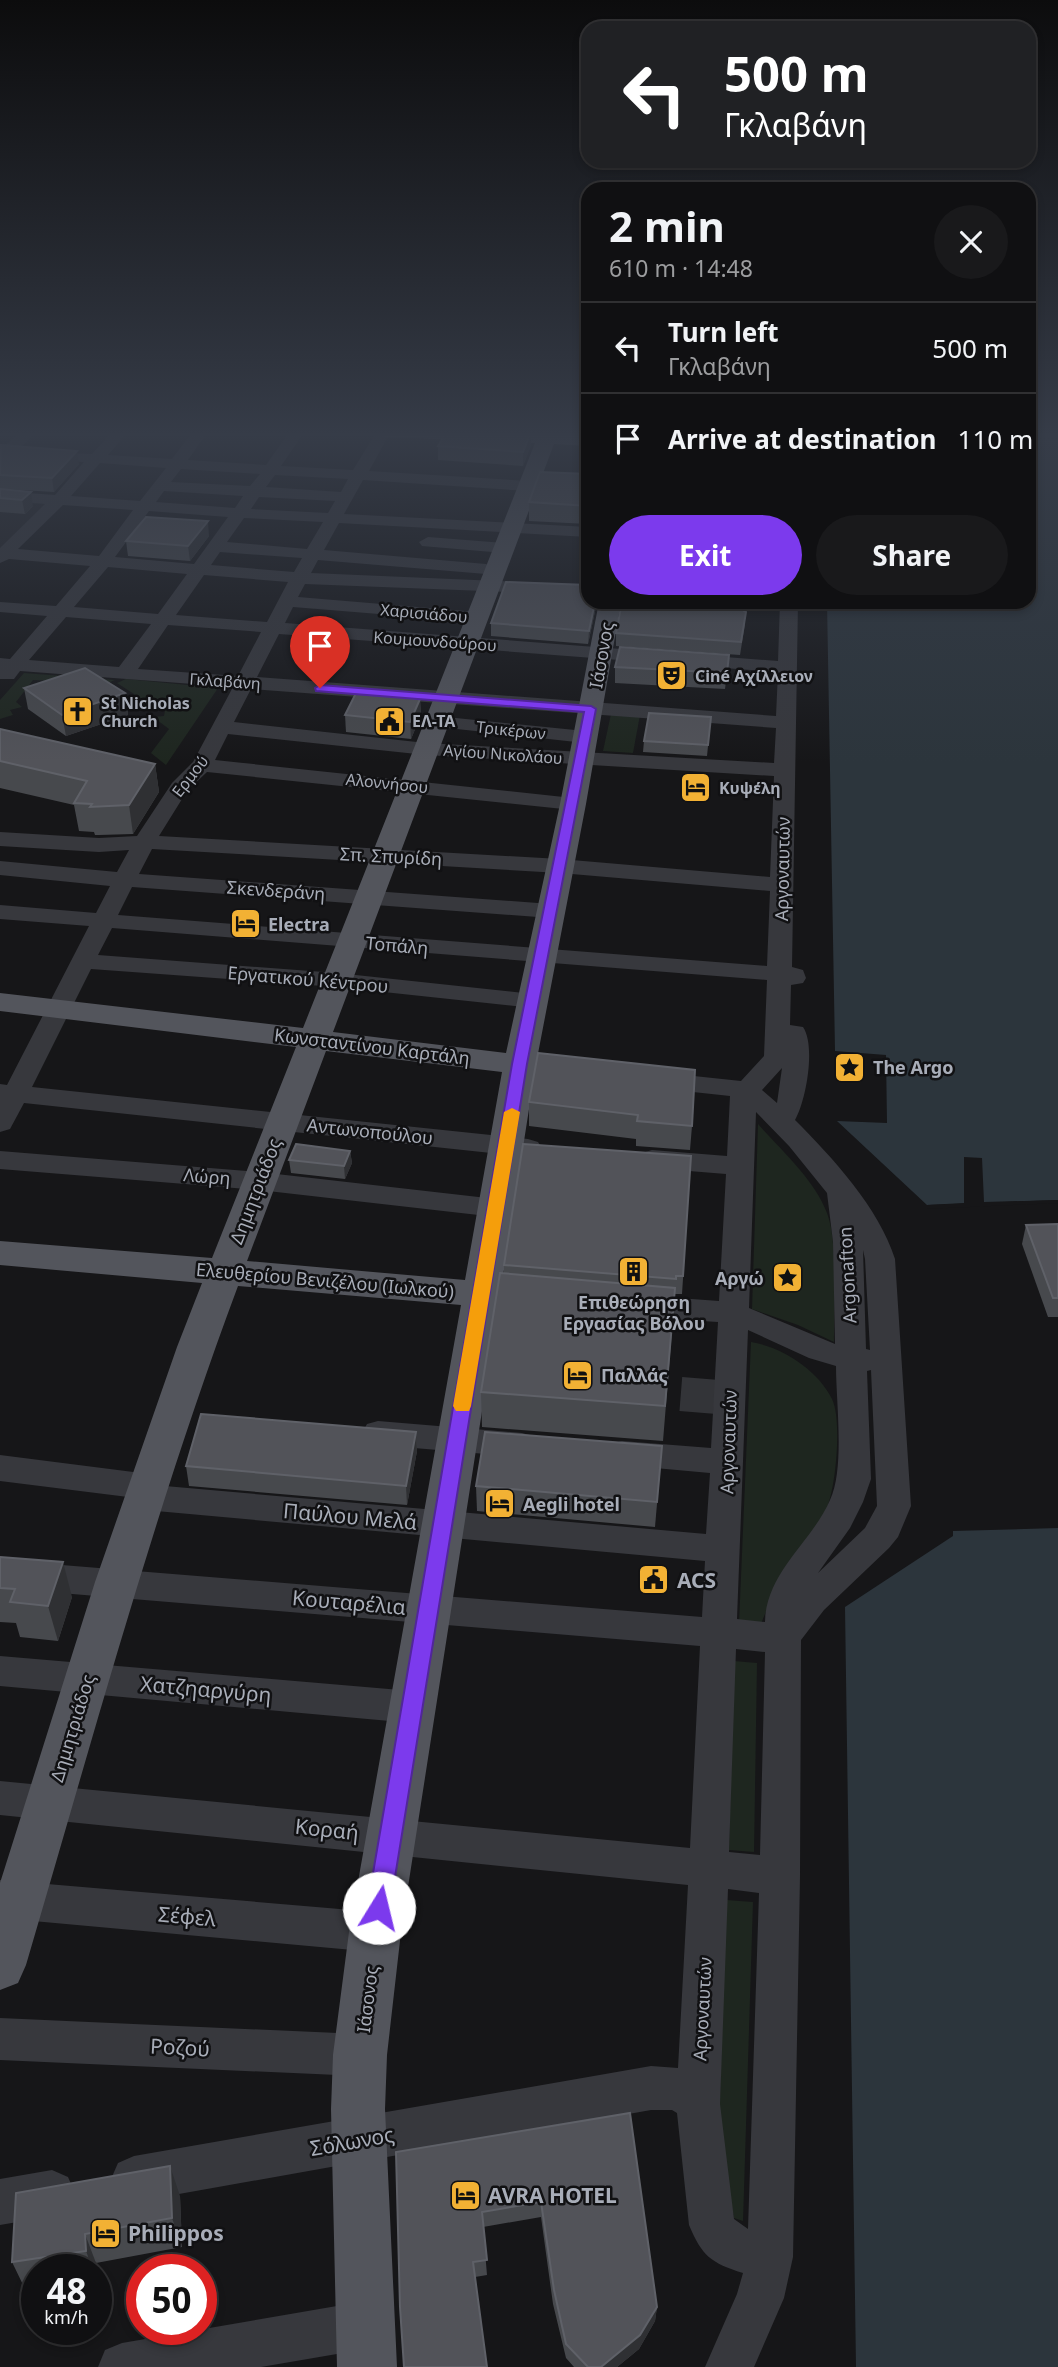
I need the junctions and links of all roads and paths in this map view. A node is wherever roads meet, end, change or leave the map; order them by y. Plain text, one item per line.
1 (15, 541) edge
2 (118, 541) edge
3 (219, 541) edge
4 (320, 541) edge
5 (507, 541) edge
6 (216, 546) junction
7 (313, 554) junction
8 (1, 555) edge
9 (103, 562) junction
10 (199, 570) junction
11 (299, 578) junction
12 (492, 578) junction
13 (581, 589) edge
14 (287, 601) junction
15 (0, 607) edge
16 (609, 609) edge
17 (789, 609) edge
18 (62, 612) junction
19 (477, 617) junction
20 (163, 620) junction
21 (273, 628) junction
22 (467, 643) junction
23 (601, 654) junction
24 (8, 664) edge
25 (787, 667) junction
26 (125, 673) junction
27 (0, 683) edge
28 (245, 683) junction
29 (591, 709) junction
30 (441, 710) junction
31 (786, 723) junction
32 (221, 727) junction
33 (583, 748) junction
34 (426, 749) junction
35 (202, 765) junction
36 (785, 770) junction
37 (153, 782) edge
38 (412, 786) junction
39 (179, 787) junction
40 (573, 804) junction
41 (0, 839) edge
42 (144, 842) junction
43 (385, 855) junction
44 (560, 866) junction
45 (0, 867) edge
46 (124, 880) junction
47 (782, 885) junction
48 (369, 896) junction
49 (551, 911) junction
50 (0, 912) edge
51 (103, 921) junction
52 (351, 942) junction
53 (542, 957) junction
54 (83, 961) junction
55 (786, 974) junction
56 (337, 980) junction
57 (533, 1001) junction
58 (0, 1002) edge
59 (58, 1009) junction
60 (313, 1039) junction
61 (533, 1065) junction
62 (626, 1076) edge
63 (745, 1090) junction
64 (7, 1093) edge
65 (781, 1121) junction
66 (282, 1122) junction
67 (0, 1123) edge
68 (507, 1146) junction
69 (548, 1150) edge
70 (630, 1157) edge
71 (0, 1160) edge
72 (740, 1166) junction
73 (259, 1181) junction
74 (841, 1192) junction
75 (496, 1208) junction
76 (0, 1252) edge
77 (224, 1272) junction
78 (494, 1295) junction
79 (613, 1304) edge
80 (733, 1315) junction
81 (850, 1359) junction
82 (887, 1360) junction
83 (345, 1430) edge
84 (457, 1439) junction
85 (550, 1447) edge
86 (590, 1450) edge
87 (727, 1461) junction
88 (0, 1468) edge
89 (147, 1492) junction
90 (443, 1524) junction
91 (723, 1549) junction
92 (0, 1574) edge
93 (117, 1582) junction
94 (428, 1608) junction
95 (719, 1633) junction
96 (781, 1638) junction
97 (0, 1671) edge
98 (87, 1678) junction
99 (412, 1707) junction
100 (0, 1798) edge
101 (50, 1802) junction
102 (391, 1835) junction
103 (708, 1869) junction
104 (780, 1876) junction
105 (10, 1900) edge
106 (374, 1932) junction
107 (0, 1965) edge
108 (0, 2039) edge
109 (360, 2055) junction
110 (698, 2104) junction
111 (358, 2140) junction
112 (0, 2202) edge
113 (770, 2257) junction
114 (367, 2346) edge
115 (122, 2367) edge
116 (729, 2367) edge

1 - 8 street
2 - 9 street
3 - 6 street
4 - 7 street, Ερμού
5 - 12 main road, Δημητριάδος
6 - 7 street
6 - 10 street
7 - 11 street, Ερμού
7 - 12 street
8 - 9 street
9 - 10 street
9 - 18 street
10 - 11 street
10 - 20 street
11 - 12 street
11 - 14 street, Ερμού
12 - 13 street
12 - 19 main road, Δημητριάδος
14 - 19 street, Χαρισιάδου
14 - 21 street, Ερμού
15 - 18 street, Κουμουνδούρου
16 - 23 main road, Ιάσονος
17 - 25 street, Αργοναυτών
18 - 20 street, Κουμουνδούρου
18 - 24 street
19 - 22 main road, Δημητριάδος
20 - 21 street, Κουμουνδούρου
20 - 26 street
21 - 22 street, Κουμουνδούρου
21 - 28 street, Ερμού
22 - 23 street, Κουμουνδούρου
22 - 30 main road, Δημητριάδος
23 - 25 street, Κουμουνδούρου
23 - 29 main road, Ιάσονος
24 - 26 street, Γκλαβάνη
24 - 27 street
25 - 31 street, Αργοναυτών
26 - 28 street, Γκλαβάνη
28 - 30 street, Γκλαβάνη
28 - 32 street, Ερμού
29 - 30 street, Γκλαβάνη
29 - 31 street, Γκλαβάνη
29 - 33 main road, Ιάσονος
30 - 33 street, Τρικέρων
30 - 34 main road, Δημητριάδος
31 - 36 street, Αργοναυτών
32 - 34 street, Αγίου Νικολάου
32 - 35 street, Ερμού
33 - 34 street, Αγίου Νικολάου
33 - 36 street, Αγίου Νικολάου
33 - 40 main road, Ιάσονος
34 - 38 main road, Δημητριάδος
35 - 38 street, Αλοννήσου
35 - 39 street, Ερμού
36 - 47 street, Αργοναυτών
37 - 39 street
38 - 40 street, Αλοννήσου
38 - 43 main road, Δημητριάδος
39 - 42 street, Ερμού
40 - 44 main road, Ιάσονος
41 - 42 street, Σπ. Σπυρίδη
42 - 43 street, Σπ. Σπυρίδη
42 - 46 street, Ερμού
43 - 44 street, Σπ. Σπυρίδη
43 - 48 main road, Δημητριάδος
44 - 47 street, Σπ. Σπυρίδη
44 - 49 main road, Ιάσονος
45 - 46 street, Σκενδεράνη
46 - 48 street, Σκενδεράνη
46 - 51 street, Ερμού
47 - 55 street, Αργοναυτών
48 - 49 street, Σκενδεράνη
48 - 52 main road, Δημητριάδος
49 - 53 main road, Ιάσονος
50 - 51 street, Τοπάλη
51 - 52 street, Τοπάλη
51 - 54 street, Ερμού
52 - 53 street, Τοπάλη
52 - 56 main road, Δημητριάδος
53 - 55 street, Τοπάλη
53 - 57 main road, Ιάσονος
54 - 56 street, Εργατικού Κέντρου
54 - 59 street, Ερμού
55 - 63 street, Αργοναυτών
55 - 65 street, Αργοναυτών
56 - 57 street, Εργατικού Κέντρου
56 - 60 main road, Δημητριάδος
57 - 61 main road, Ιάσονος
58 - 59 main road, Κωνσταντίνου Καρτάλη
59 - 60 main road, Κωνσταντίνου Καρτάλη
59 - 64 street, Ερμού
60 - 61 main road, Κωνσταντίνου Καρτάλη
60 - 66 main road, Δημητριάδος
61 - 68 main road, Ιάσονος
62 - 63 street
63 - 65 street
63 - 72 street, Αργοναυτών
64 - 66 street, Αντωνοπούλου
64 - 67 street, Ερμού
65 - 74 street
66 - 68 street, Αντωνοπούλου
66 - 73 main road, Δημητριάδος
68 - 69 street, Αντωνοπούλου
68 - 75 main road, Ιάσονος
70 - 72 street
71 - 73 street, Λώρη
72 - 80 street, Αργοναυτών
73 - 75 street, Λώρη
73 - 77 main road, Δημητριάδος
74 - 81 street, Argonafton
74 - 82 street
75 - 78 main road, Ιάσονος
76 - 77 main road, Ελευθερίου Βενιζέλου (Ιωλκού)
77 - 78 main road, Ελευθερίου Βενιζέλου (Ιωλκού)
77 - 89 main road, Δημητριάδος
78 - 84 main road, Ιάσονος
79 - 80 street
80 - 81 street
80 - 87 street, Αργοναυτών
81 - 82 street
81 - 96 street, Argonafton
82 - 96 street
83 - 84 street
84 - 85 street
84 - 90 main road, Ιάσονος
86 - 87 street
87 - 91 street, Αργοναυτών
88 - 89 street, Παύλου Μελά
89 - 90 street, Παύλου Μελά
89 - 93 main road, Δημητριάδος
90 - 91 street, Παύλου Μελά
90 - 94 main road, Ιάσονος
91 - 95 street, Αργοναυτών
92 - 93 street, Κουταρέλια
93 - 94 street, Κουταρέλια
93 - 98 main road, Δημητριάδος
94 - 95 street, Κουταρέλια
94 - 99 main road, Ιάσονος
95 - 96 street, Κουταρέλια
95 - 103 street, Αργοναυτών
96 - 104 street, Argonafton
97 - 98 street, Χατζηαργύρη
98 - 99 street, Χατζηαργύρη
98 - 101 main road, Δημητριάδος
99 - 102 main road, Ιάσονος
100 - 101 street, Κοραή
101 - 102 street, Κοραή
101 - 105 main road, Δημητριάδος
102 - 103 street, Κοραή
102 - 106 main road, Ιάσονος
103 - 104 street, Κοραή
103 - 110 street, Αργοναυτών
104 - 113 street, Argonafton
105 - 106 street, Σέφελ
105 - 107 main road, Δημητριάδος
106 - 109 main road, Ιάσονος
108 - 109 street, Ροζού
109 - 111 main road, Ιάσονος
110 - 111 street, Σόλωνος
110 - 113 street, Αργοναυτών
111 - 112 street, Σόλωνος
111 - 114 main road, Ιάσονος
113 - 116 street, Argonafton
114 - 115 street

